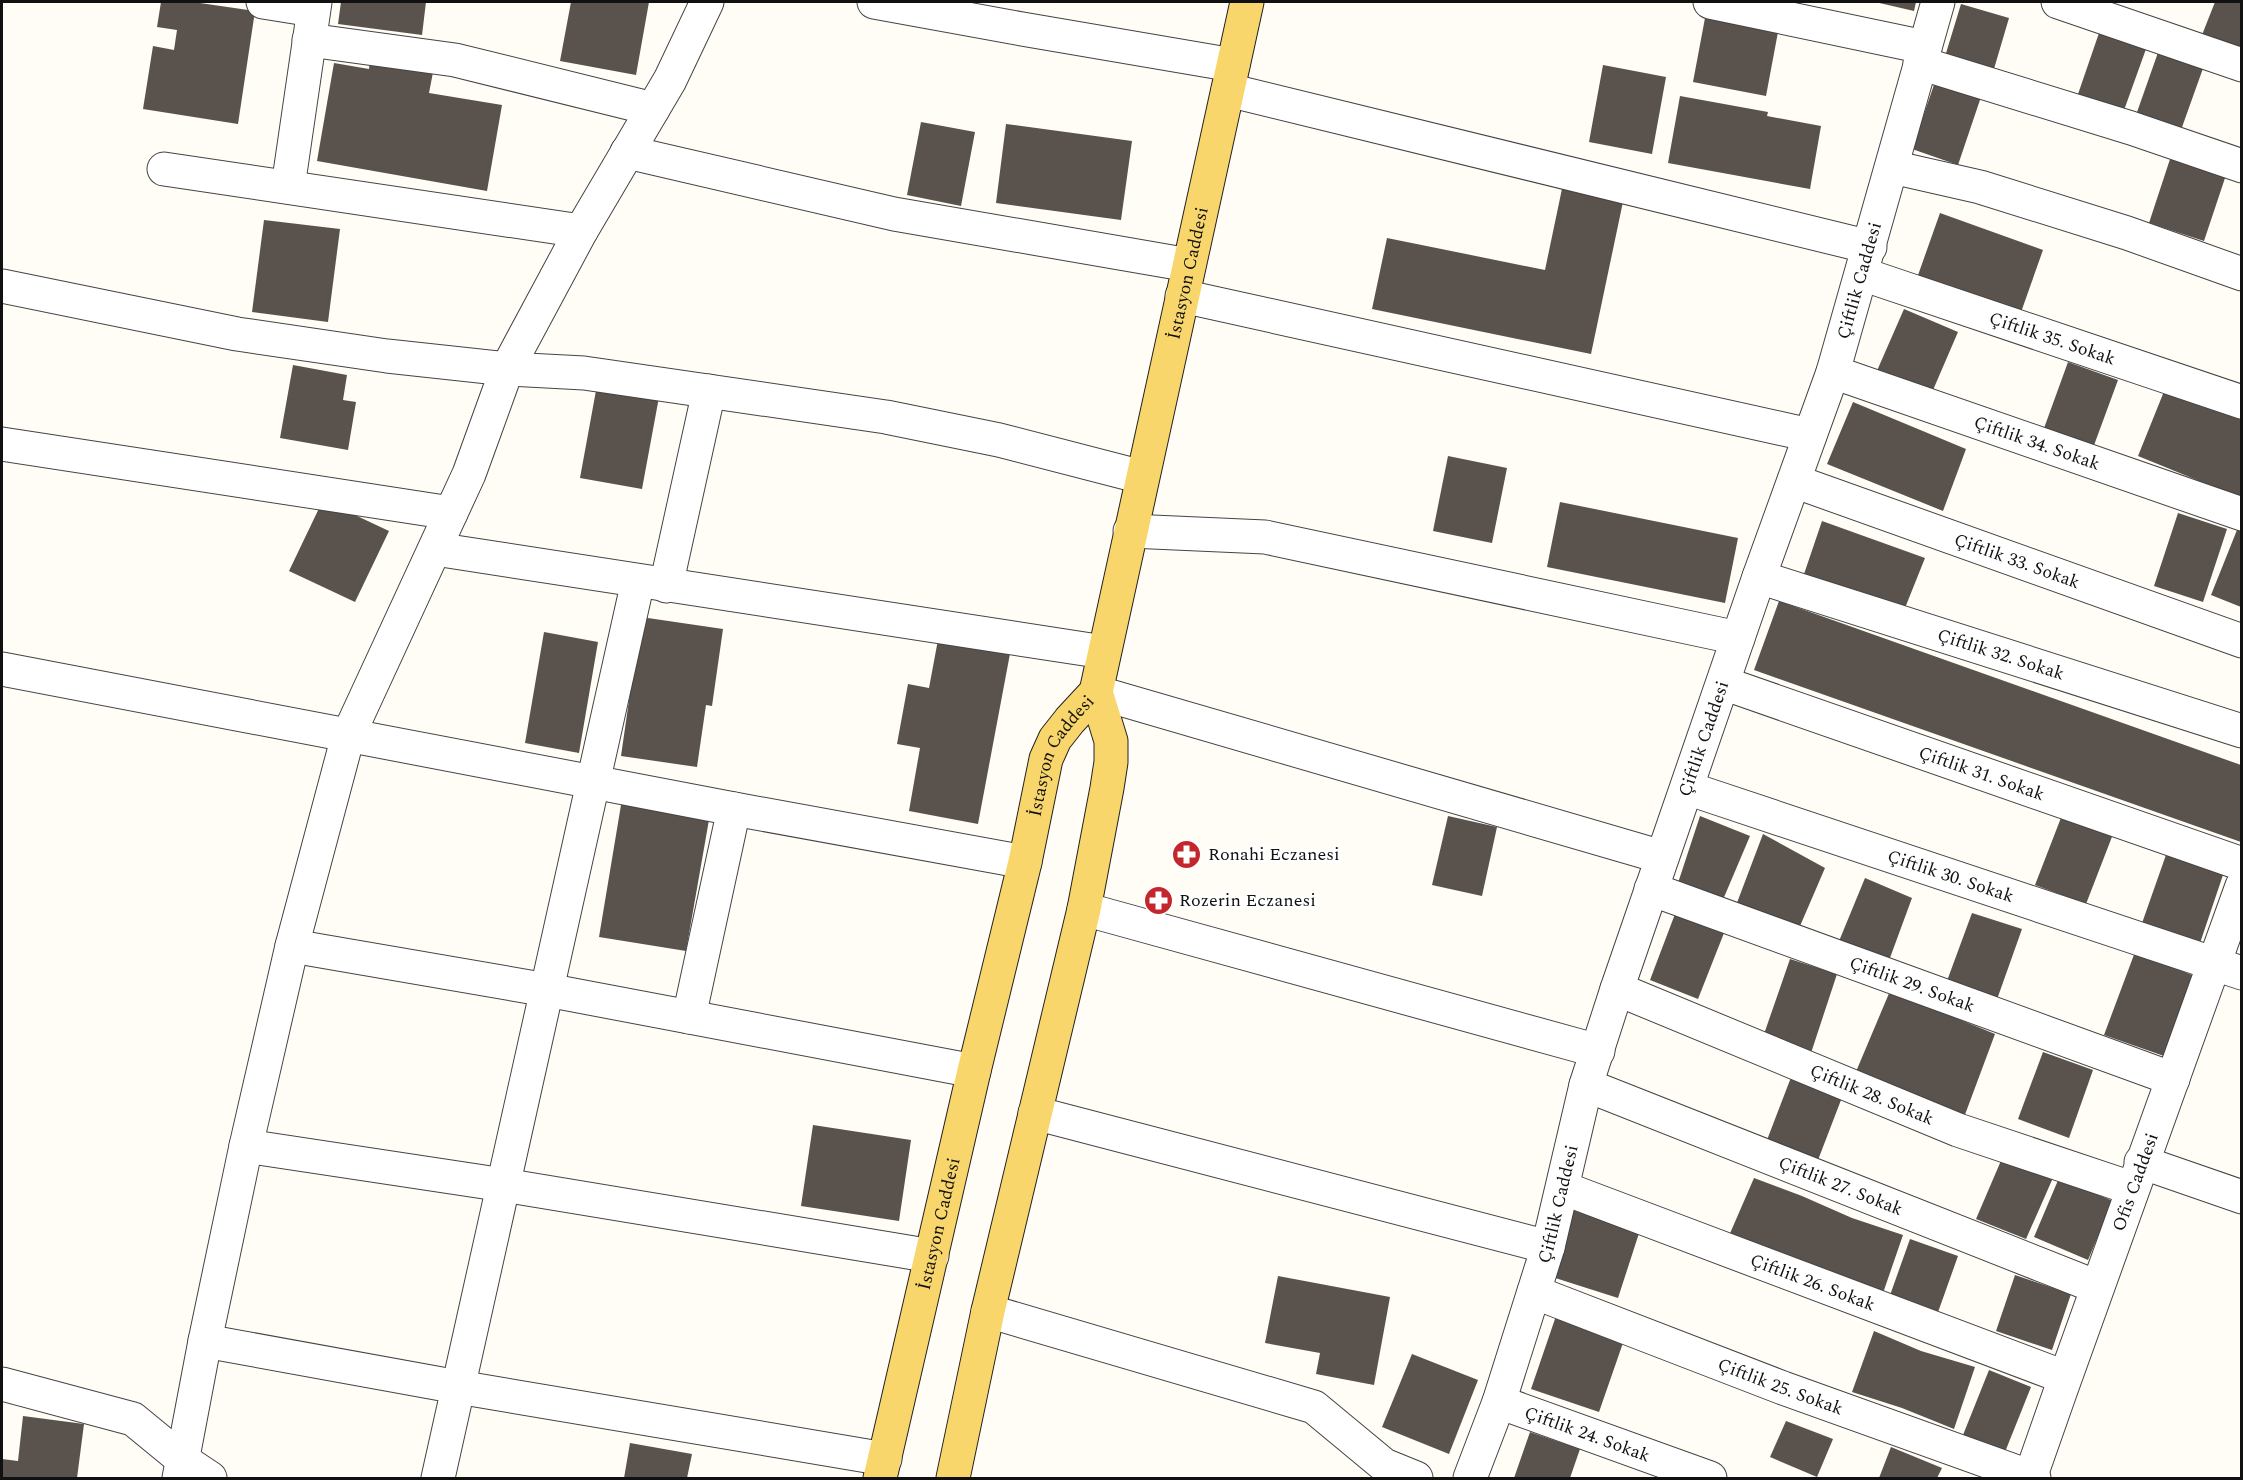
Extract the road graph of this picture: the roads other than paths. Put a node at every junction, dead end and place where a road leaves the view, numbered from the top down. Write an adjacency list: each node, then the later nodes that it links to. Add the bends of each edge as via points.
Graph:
1 (263, 2): 8 (street)
2 (707, 2): 12 (street)
3 (874, 2): 11 (street, Çiftlik 35. Sokak, via 1034,31)
4 (1247, 2): 11 (main road, İstasyon Caddesi)
5 (1710, 2): 9 (street)
6 (1938, 2): 9 (street, Çiftlik Caddesi)
7 (2058, 2): 10 (street)
8 (312, 17): 12 (street, via 455,60); 17 (street)
9 (1922, 55): 14 (street); 15 (street, Çiftlik Caddesi)
10 (2241, 65)
11 (1231, 77): 19 (street, Çiftlik 35. Sokak); 20 (main road, İstasyon Caddesi)
12 (653, 109): 13 (street)
13 (627, 152): 18 (street); 20 (street, via 894,213)
14 (2241, 166)
15 (1892, 167): 19 (street, Çiftlik Caddesi); 21 (street, via 1980,187)
16 (164, 169): 17 (street)
17 (288, 187): 18 (street)
18 (581, 231): 24 (street)
19 (1866, 261): 25 (street, Çiftlik Caddesi); 27 (street, Çiftlik 35. Sokak)
20 (1189, 265): 23 (main road, İstasyon Caddesi)
21 (2241, 274)
22 (2, 286): 24 (street, via 237,334)
23 (1182, 296): 28 (street); 30 (main road, İstasyon Caddesi)
24 (507, 369): 26 (street, via 584,373); 32 (street)
25 (1833, 372): 28 (street, Çiftlik Caddesi); 33 (street, Çiftlik 34. Sokak)
26 (709, 391): 30 (street, via 886,417 999,440); 37 (street)
27 (2241, 402)
28 (1810, 435): 31 (street, Çiftlik Caddesi)
29 (2, 444): 32 (street)
30 (1142, 477): 34 (main road, İstasyon Caddesi)
31 (1794, 481): 36 (street, Çiftlik Caddesi); 39 (street, Çiftlik 33. Sokak)
32 (451, 513): 35 (street)
33 (2241, 514)
34 (1130, 531): 38 (street, via 1265,537); 40 (main road, İstasyon Caddesi)
35 (435, 549): 37 (street); 45 (street)
36 (1759, 577): 38 (street, Çiftlik Caddesi); 44 (street, Çiftlik 32. Sokak)
37 (652, 583): 40 (street); 46 (street)
38 (1738, 638): 42 (street, Çiftlik Caddesi)
39 (2241, 641)
40 (1104, 652): 43 (main road, İstasyon Caddesi)
41 (2, 669): 45 (street)
42 (1723, 683): 47 (street, Çiftlik Caddesi); 51 (street, Çiftlik 31. Sokak)
43 (1096, 692): 49 (street); 50 (main road, İstasyon Caddesi, via 1055,739 1046,759); 54 (main road, via 1111,741 1111,762)
44 (2241, 731)
45 (348, 736): 46 (street); 55 (street)
46 (594, 783): 48 (street); 58 (street)
47 (1687, 788): 49 (street, Çiftlik Caddesi); 56 (street, Çiftlik 30. Sokak)
48 (734, 809): 50 (street); 59 (street)
49 (1662, 857): 53 (street, Çiftlik Caddesi)
50 (1025, 862): 61 (main road, İstasyon Caddesi)
51 (2241, 864)
52 (2241, 886): 56 (street, Ofis Caddesi)
53 (1651, 889): 57 (street, Çiftlik Caddesi); 62 (street, Çiftlik 29. Sokak)
54 (1084, 909): 60 (street); 64 (main road)
55 (292, 946): 58 (street); 65 (street)
56 (2227, 969): 62 (street, Ofis Caddesi)
57 (1617, 989): 60 (street, Çiftlik Caddesi); 66 (street, Çiftlik 28. Sokak, via 1958,1130)
58 (547, 990): 59 (street); 67 (street)
59 (689, 1017): 61 (street)
60 (1598, 1051): 63 (street, Çiftlik Caddesi)
61 (974, 1071): 71 (main road, İstasyon Caddesi)
62 (2173, 1079): 66 (street, Ofis Caddesi)
63 (1587, 1085): 68 (street, Çiftlik Caddesi); 72 (street, Çiftlik 27. Sokak)
64 (1035, 1113): 70 (street); 74 (main road)
65 (246, 1146): 67 (street); 75 (street)
66 (2136, 1175): 69 (street, Çiftlik 28. Sokak); 72 (street, Ofis Caddesi)
67 (504, 1185): 71 (street); 78 (street)
68 (1563, 1188): 70 (street, Çiftlik Caddesi); 76 (street, Çiftlik 26. Sokak)
69 (2241, 1197)
70 (1548, 1247): 73 (street, Çiftlik Caddesi)
71 (932, 1257): 81 (main road, İstasyon Caddesi)
72 (2097, 1287): 76 (street, Ofis Caddesi)
73 (1534, 1292): 79 (street, Çiftlik Caddesi); 82 (street, Çiftlik 25. Sokak)
74 (988, 1311): 85 (main road); 86 (street, via 1314,1407 1384,1465)
75 (205, 1341): 78 (street); 80 (street)
76 (2064, 1377): 82 (street, Ofis Caddesi)
77 (2, 1384): 80 (street, via 133,1419)
78 (458, 1387): 81 (street); 84 (street)
79 (1499, 1402): 87 (street, Çiftlik Caddesi); 88 (street, Çiftlik 24. Sokak)
80 (181, 1469): 83 (street)
81 (883, 1469)
82 (2031, 1478)
83 (210, 1479)
84 (438, 1479)
85 (953, 1479)
86 (1416, 1479)
87 (1470, 1479)
88 (1710, 1479)

